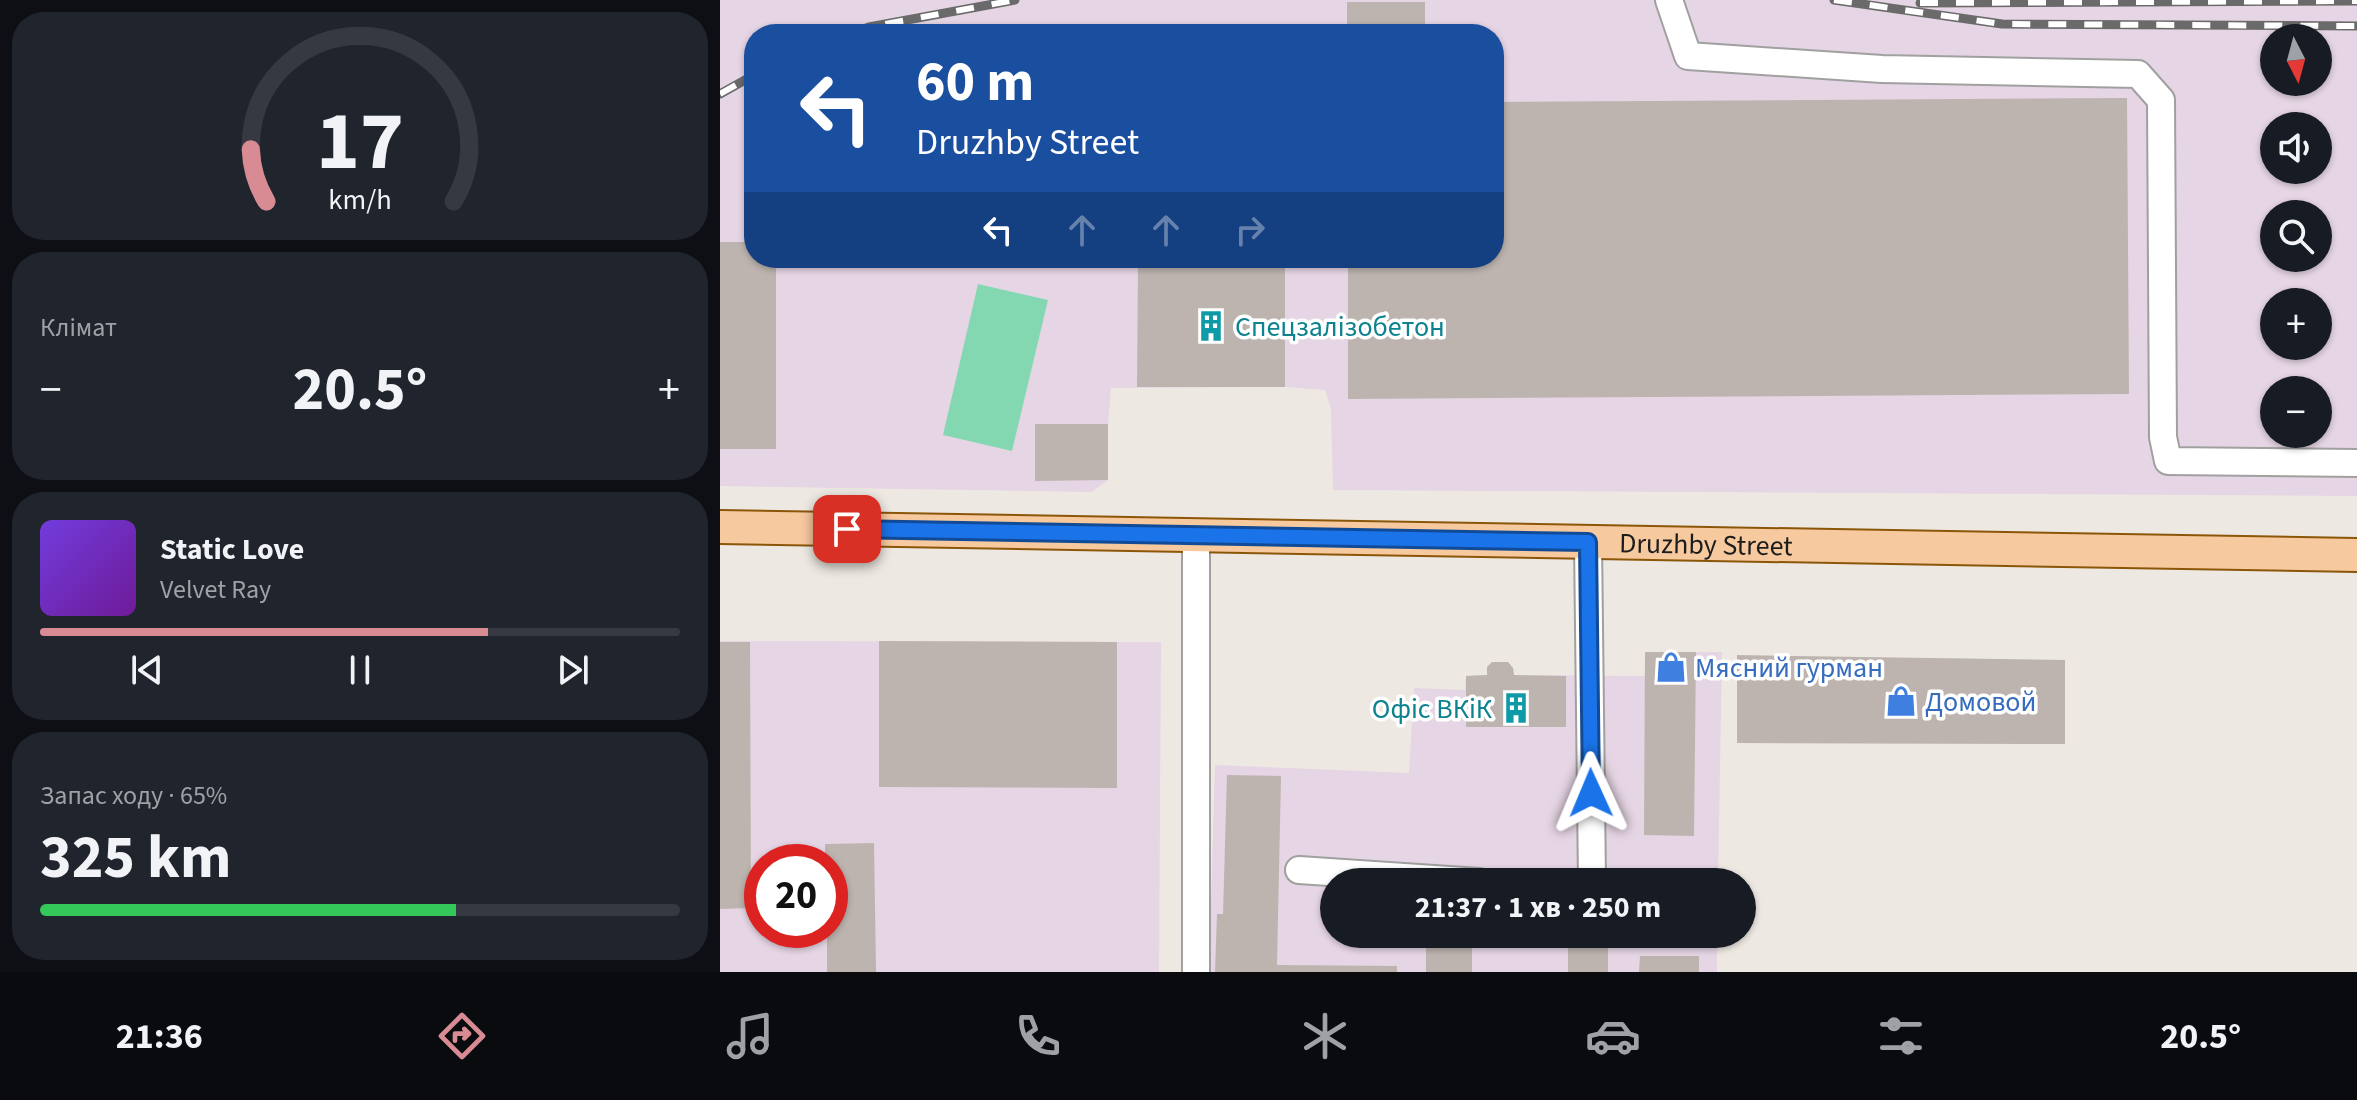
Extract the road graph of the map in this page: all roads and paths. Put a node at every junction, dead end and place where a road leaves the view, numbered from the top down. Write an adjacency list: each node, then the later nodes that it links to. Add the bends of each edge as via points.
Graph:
1 (1669, 0): 2 (street, via 1688,56 1882,69 2138,74 2161,100 2163,437 2168,461)
2 (2357, 463)
3 (720, 527): 4 (main road, Druzhby Street)
4 (1196, 535): 5 (main road, Druzhby Street); 10 (street)
5 (1588, 542): 6 (main road, Druzhby Street); 7 (street)
6 (2357, 555)
7 (1592, 868)
8 (1299, 870): 9 (street)
9 (1320, 871)
10 (1196, 972)

